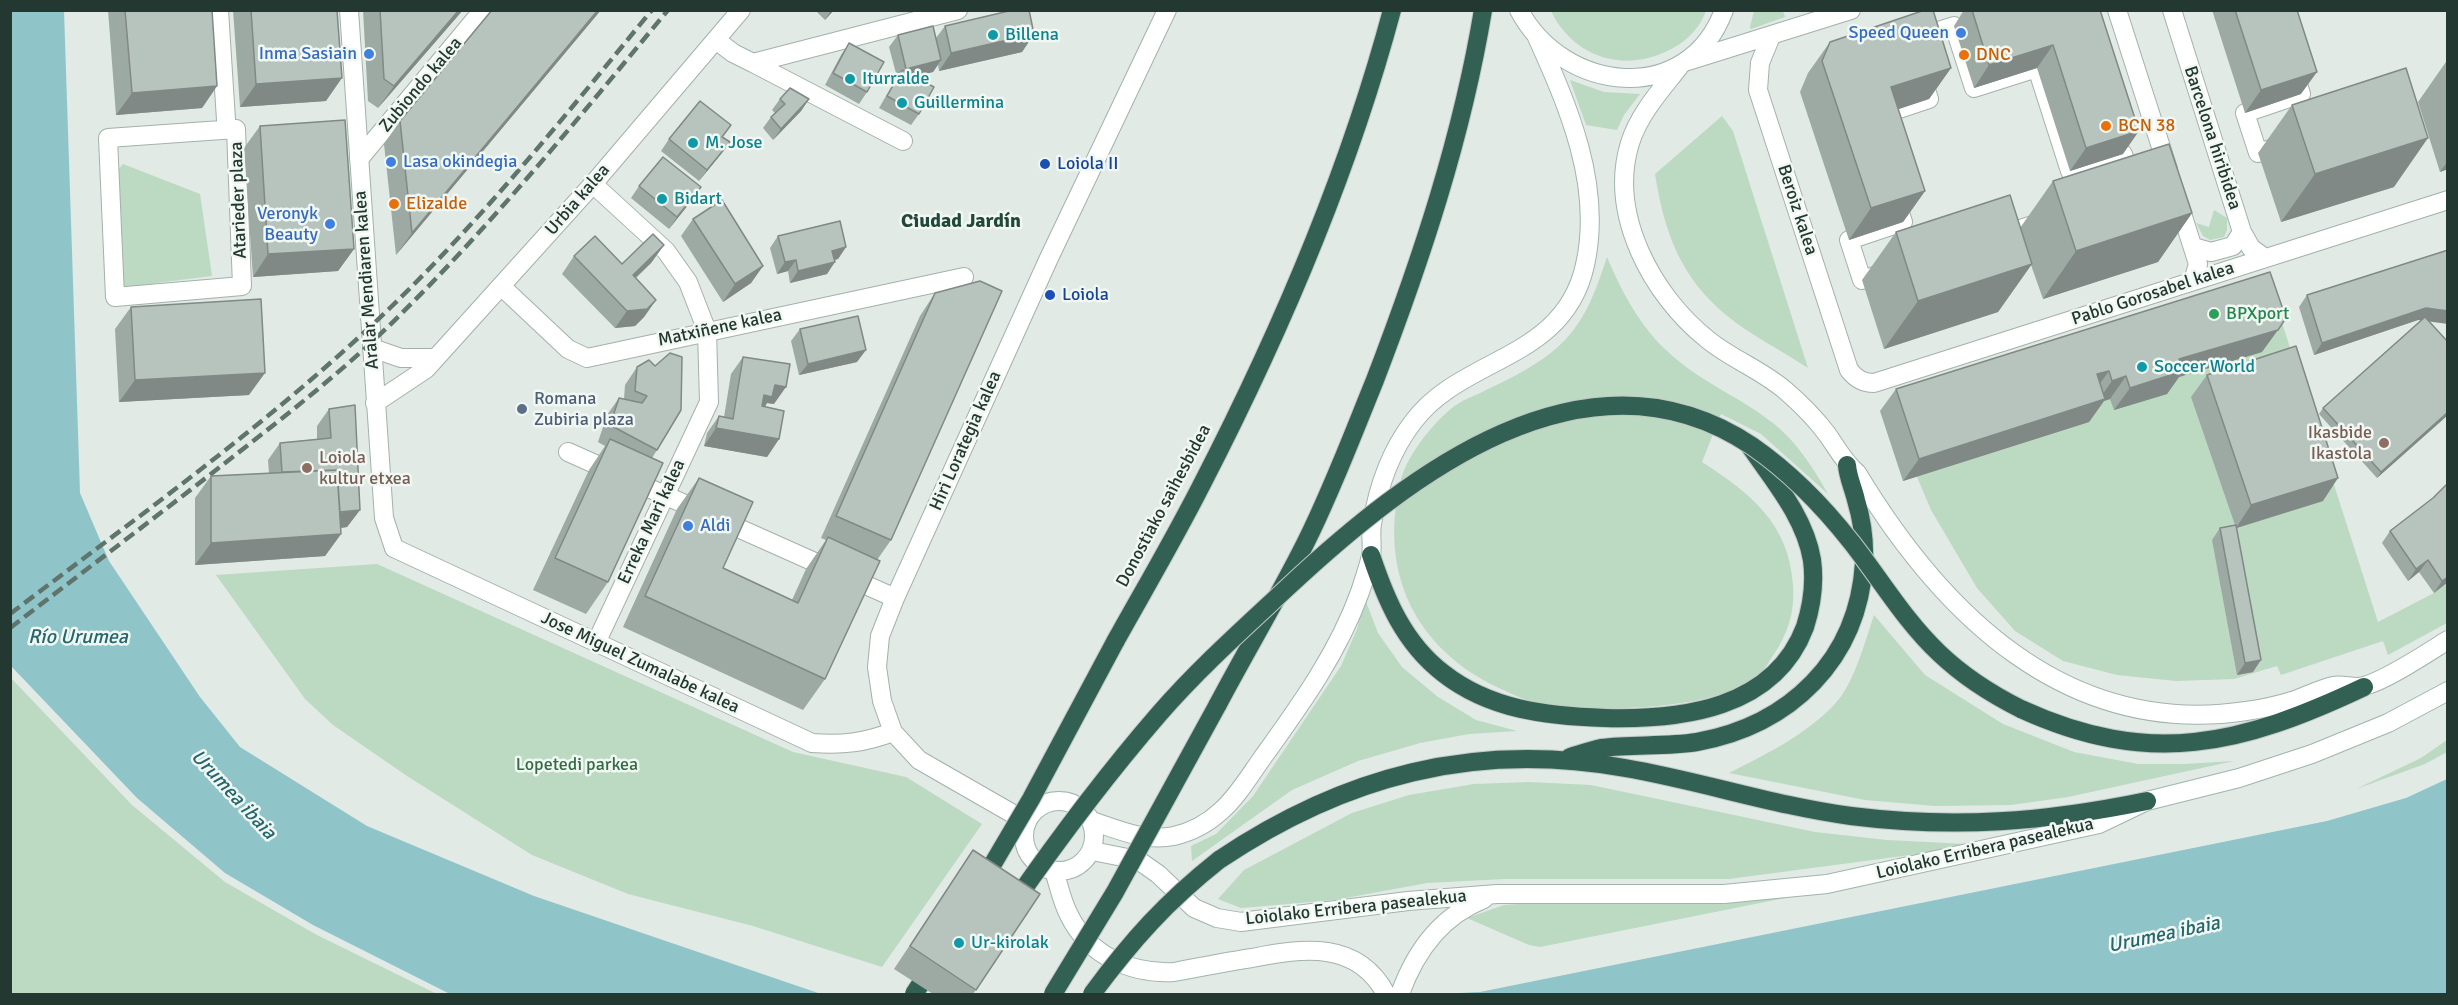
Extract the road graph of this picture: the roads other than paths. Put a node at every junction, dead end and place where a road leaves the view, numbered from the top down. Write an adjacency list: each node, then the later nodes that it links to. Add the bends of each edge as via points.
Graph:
1 (219, 10): 20 (street)
2 (349, 10): 23 (street, Aralar Mendiaren kalea)
3 (483, 10): 23 (street, Zubiondo kalea)
4 (741, 10): 16 (street, Urbia kalea)
5 (958, 10): 18 (street)
6 (1167, 10): 45 (street, Hiri Lorategia kalea)
7 (1392, 10): 58 (highway, Donostiako saihesbidea, bridge, via 1373,83 1303,270 1254,374 1201,486 1031,799)
8 (1483, 10): 62 (highway, bridge, via 1465,103 1420,258 1347,449 1306,542 1115,892)
9 (1724, 10): 19 (street, via 1703,48)
10 (1851, 10): 15 (street)
11 (2117, 10): 28 (street)
12 (2172, 10): 27 (street, Barcelona hiribidea)
13 (1518, 11): 14 (street)
14 (1536, 35): 19 (street, via 1554,52 1599,75 1645,78); 44 (street, via 1570,117 1585,170 1590,232 1585,267 1572,299 1553,325 1524,347 1447,392 1415,419 1386,470 1372,528)
15 (1771, 36): 19 (street); 37 (street, Beroiz kalea, via 1760,63 1758,90 1849,370)
16 (716, 40): 18 (street); 24 (street, Urbia kalea)
17 (2288, 52): 21 (street, via 2301,94 2245,113 2258,153)
18 (753, 63): 22 (street)
19 (1684, 64): 41 (street, via 1642,116 1628,152 1626,200 1638,247 1660,290 1691,326 1799,402 1826,432)
20 (226, 120)
21 (2300, 140)
22 (903, 141)
23 (359, 159): 35 (street, Aralar Mendiaren kalea)
24 (593, 184): 32 (street, Urbia kalea); 34 (street, via 666,251 688,282)
25 (2136, 192): 25 (street, via 2123,154 2070,171 2037,68 1974,88 1954,26 1910,40 1929,99 1869,119 1903,222 1849,240 1862,280)
26 (2448, 200): 29 (street, Pablo Gorosabel kalea)
27 (2242, 232): 28 (street, via 2233,246 2211,252); 29 (street, Barcelona hiribidea, via 2251,248)
28 (2193, 247): 31 (street, via 2198,264)
29 (2265, 258): 31 (street, Pablo Gorosabel kalea)
30 (964, 277): 34 (street, Matxiñene kalea)
31 (2193, 281): 37 (street, Pablo Gorosabel kalea, via 1874,383)
32 (501, 286): 34 (street, Matxiñene kalea, via 568,349 587,358); 36 (street, Urbia kalea)
33 (115, 297): 33 (street, Atarieder plaza, via 242,286 236,129 108,138)
34 (707, 331): 42 (street, Erreka Mari kalea, via 709,402)
35 (372, 348): 36 (street, via 401,358); 38 (street, Aralar Mendiaren kalea)
36 (436, 358): 38 (street, Urbia kalea)
37 (1859, 380)
38 (375, 404): 43 (street, Aralar Mendiaren kalea, via 384,518)
39 (1748, 444): 44 (highway, via 1801,526 1812,558 1814,586 1809,614 1789,657 1753,690 1721,705 1684,714 1582,717 1521,711 1479,696 1442,672 1412,642 1390,606); 48 (highway, bridge, via 1814,498 1940,654 1978,685 2021,710 2076,732 2139,743 2224,739 2310,711); 59 (highway, bridge, via 1675,413 1597,408 1520,425 1444,463 1394,496 1331,547 1227,643 1160,712)
40 (568, 452): 42 (street)
41 (1847, 465): 48 (street, via 1857,472 1919,561 1964,611 2010,652 2064,684 2122,705 2194,714 2246,711 2293,701 2334,686); 51 (highway, via 1864,536 1859,601 1846,635 1814,682 1767,720 1734,733 1696,742 1599,748)
42 (665, 495): 45 (street); 47 (street, Erreka Mari kalea)
43 (394, 548): 47 (street, Jose Miguel Zumalabe kalea)
44 (1371, 555): 53 (street, via 1359,593 1326,665 1220,812 1190,830 1156,838 1138,837)
45 (895, 598): 50 (street, Hiri Lorategia kalea, via 880,636 877,667 882,701)
46 (2448, 639): 48 (street)
47 (596, 643): 50 (street, Jose Miguel Zumalabe kalea, via 812,743 845,745)
48 (2364, 687)
49 (2448, 691): 52 (street, Loiolako Erribera pasealekua, via 2388,723 2312,754 2239,778)
50 (893, 732): 54 (street, Hiri Lorategia kalea, via 919,760)
51 (1563, 759): 52 (highway, via 1628,768 1834,813 1902,821 1991,823 2044,819); 63 (highway, bridge, via 1482,760 1402,774 1325,800 1252,837 1219,860 1157,913)
52 (2147, 801): 57 (street, Loiolako Erribera pasealekua, via 2099,824 1827,884 1724,894)
53 (1092, 821): 54 (street, via 1082,809 1062,801 1041,806); 55 (street)
54 (1027, 822): 56 (street, via 1024,843 1028,853 1035,862)
55 (1092, 851): 56 (street, via 1076,867); 57 (street, Loiolako Erribera pasealekua, via 1138,860 1194,908 1216,918 1241,922)
56 (1054, 871): 64 (street, via 1076,927 1097,951 1125,966 1174,972 1306,949 1355,961 1380,983)
57 (1497, 894): 65 (street, Loiolako Erribera pasealekua, via 1469,905 1437,929 1421,950)
58 (971, 901)
59 (999, 923)
60 (941, 951): 61 (highway, bridge)
61 (914, 994)
62 (1053, 994)
63 (1092, 994)
64 (1386, 994)
65 (1400, 994)

